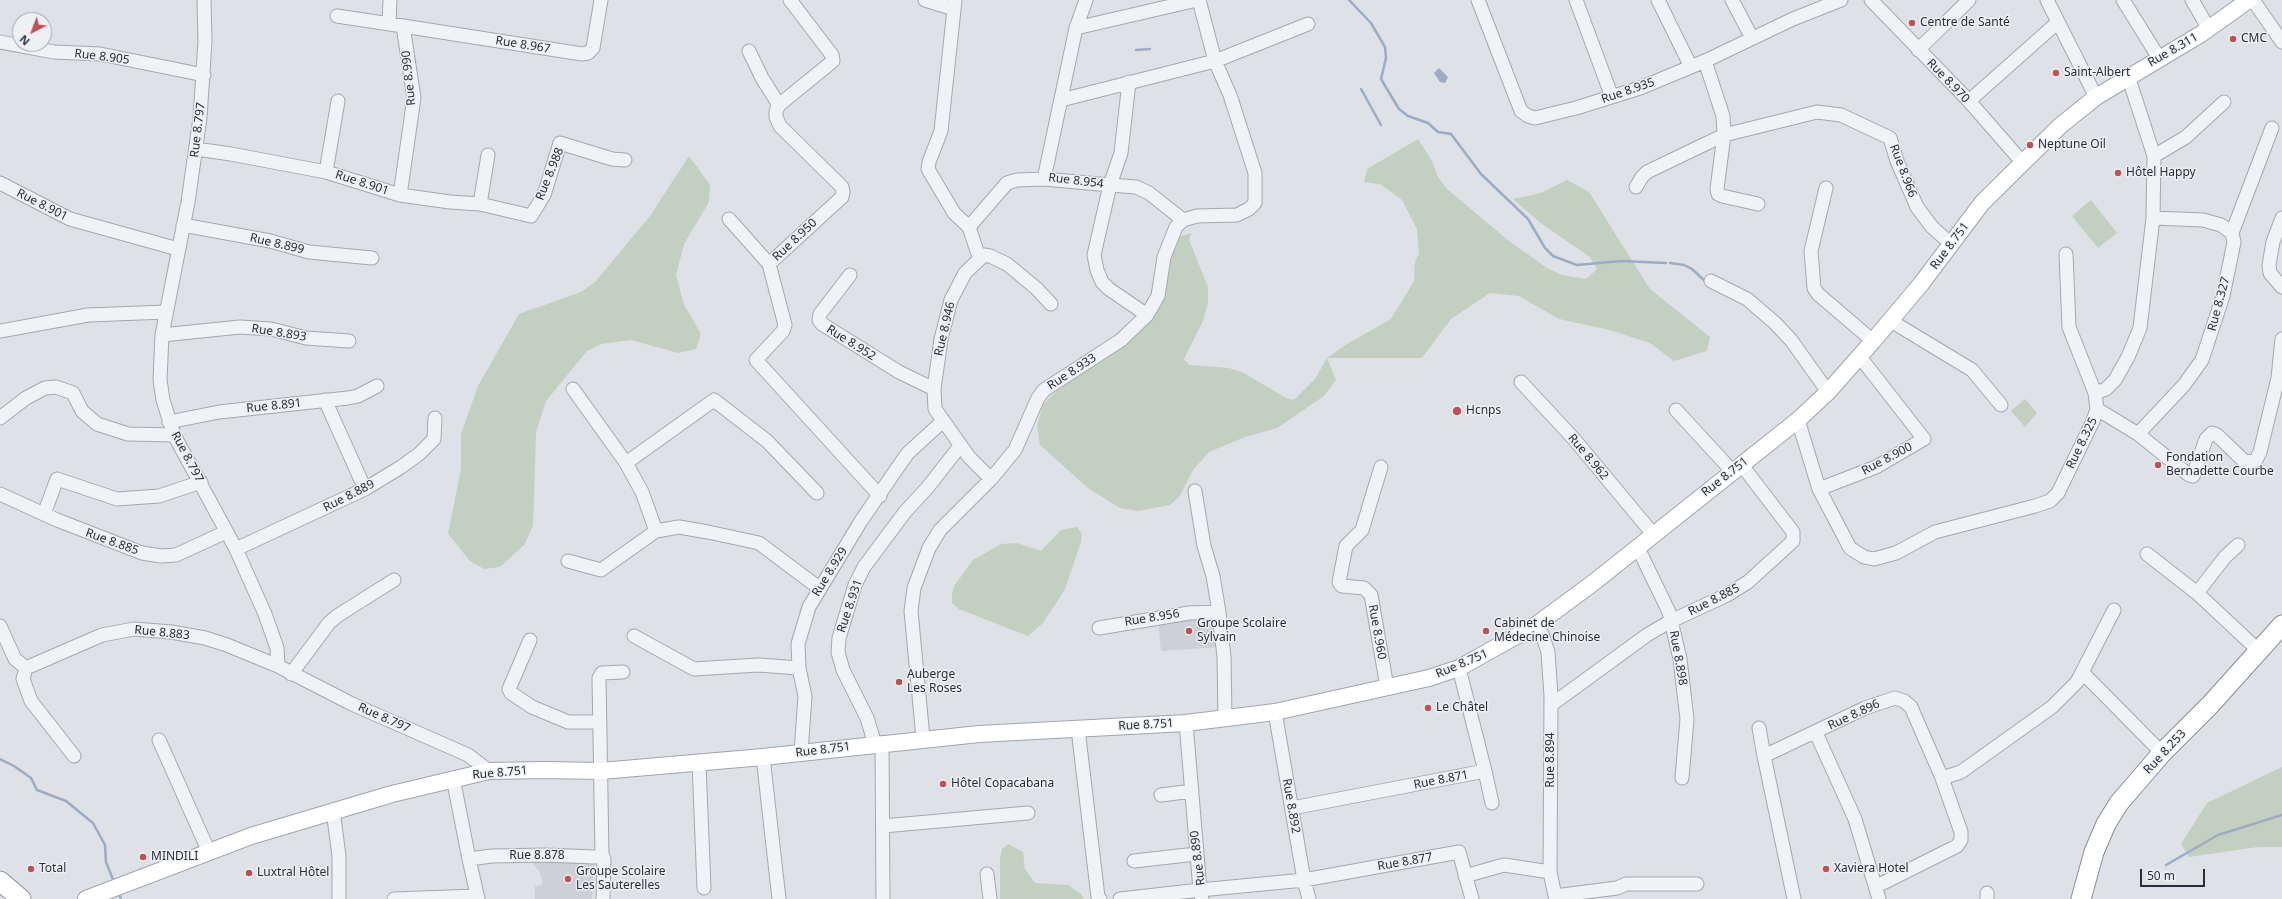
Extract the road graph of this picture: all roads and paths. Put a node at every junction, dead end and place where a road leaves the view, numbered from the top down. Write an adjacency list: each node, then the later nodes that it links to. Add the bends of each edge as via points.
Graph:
1 (204, 0): 37 (street, Rue 8.797)
2 (390, 0): 23 (street)
3 (601, 0): 25 (street, Rue 8.967, via 593,48 588,54)
4 (790, 0): 46 (street, via 832,55 833,61)
5 (925, 0): 20 (street)
6 (1086, 0): 26 (street, Rue 8.954)
7 (1198, 0): 26 (street); 34 (street)
8 (1478, 0): 40 (street, Rue 8.935, via 1521,111 1535,118)
9 (1576, 0): 40 (street)
10 (1658, 0): 36 (street)
11 (1732, 0): 28 (street)
12 (1841, 0): 28 (street, Rue 8.935)
13 (1872, 0): 31 (street, Rue 8.970)
14 (1970, 0): 31 (street)
15 (2047, 0): 22 (street)
16 (2123, 0): 33 (street)
17 (2192, 0): 27 (street)
18 (2250, 0): 27 (main road, Rue 8.311)
19 (2253, 0): 30 (street)
20 (955, 5): 68 (street, via 941,131 928,169 954,213)
21 (337, 16): 23 (street)
22 (2058, 22): 41 (street); 44 (street)
23 (389, 24): 25 (street)
24 (1308, 24): 34 (street)
25 (403, 26): 60 (street, Rue 8.990, via 414,98)
26 (1076, 28): 42 (street, Rue 8.954)
27 (2209, 29): 33 (main road, Rue 8.311)
28 (1752, 38): 35 (street, Rue 8.935)
29 (0, 42): 37 (street, Rue 8.905, via 54,52 100,54)
30 (2282, 42)
31 (1918, 50): 44 (street, Rue 8.970)
32 (749, 51): 46 (street)
33 (2159, 58): 38 (main road, Rue 8.311)
34 (1214, 61): 39 (street); 66 (street, via 1230,95 1255,173 1255,203 1237,215 1197,216)
35 (1705, 61): 36 (street, Rue 8.935); 48 (street, via 1722,111)
36 (1690, 67): 40 (street, Rue 8.935)
37 (204, 75): 49 (street, Rue 8.797)
38 (2128, 76): 41 (main road, Rue 8.311); 51 (street)
39 (1129, 82): 42 (street); 57 (street, via 1121,153)
40 (1612, 97)
41 (2096, 97): 53 (main road, Rue 8.311, via 2060,126)
42 (1061, 100): 55 (street, Rue 8.954)
43 (338, 101): 54 (street)
44 (1969, 101): 53 (street, Rue 8.970)
45 (2224, 102): 51 (street, via 2186,137)
46 (779, 105): 75 (street, Rue 8.950, via 776,111 780,126 842,187 843,192 842,196)
47 (2272, 128): 69 (street)
48 (1724, 135): 58 (street, Rue 8.966, via 1647,172); 62 (street, via 1718,194); 70 (street, Rue 8.966, via 1817,112 1827,112 1841,115 1888,136 1917,207)
49 (196, 149): 54 (street, Rue 8.901); 67 (street, Rue 8.797)
50 (488, 155): 61 (street)
51 (2154, 156): 63 (street)
52 (625, 160): 61 (street, Rue 8.988, via 612,160 560,143 544,195 531,216)
53 (2023, 163): 70 (main road, Rue 8.751, via 1982,203)
54 (326, 172): 60 (street, Rue 8.901)
55 (1044, 179): 57 (street, Rue 8.954); 68 (street, via 1007,183)
56 (0, 183): 71 (street, Rue 8.901, via 70,219)
57 (1110, 184): 66 (street, via 1149,193); 81 (street, Rue 8.954, via 1094,256 1097,270 1102,282 1109,289)
58 (1636, 187)
59 (1826, 188): 87 (street, via 1811,251 1814,288)
60 (400, 195): 61 (street, Rue 8.901)
61 (480, 204)
62 (1758, 204)
63 (2152, 218): 69 (street, via 2203,220 2221,225); 95 (street, via 2140,328 2115,380 2106,389)
64 (2282, 218): 78 (street, via 2273,242 2269,265 2270,274)
65 (729, 219): 75 (street)
66 (1183, 220): 81 (street, Rue 8.933, via 1170,238 1164,257 1158,296)
67 (183, 225): 71 (street, Rue 8.797); 74 (street, Rue 8.899, via 270,241 309,252)
68 (969, 227): 73 (street)
69 (2232, 233): 105 (street, Rue 8.327, via 2234,242 2223,296 2202,360 2184,385)
70 (1951, 244): 82 (main road, Rue 8.751)
71 (178, 249): 80 (street, Rue 8.797)
72 (2066, 254): 95 (street, Rue 8.325, via 2070,327)
73 (979, 257): 79 (street, via 990,256 1007,264); 93 (street, Rue 8.946, via 964,273 951,300 941,339)
74 (372, 258)
75 (769, 264): 118 (street, Rue 8.950, via 785,325 783,331 756,360)
76 (850, 276): 93 (street, Rue 8.952, via 820,314 819,320 900,372)
77 (1711, 281): 94 (street, via 1747,299 1775,323 1791,340)
78 (2282, 287)
79 (1051, 304)
80 (166, 312): 83 (street, via 88,315); 84 (street, Rue 8.797)
81 (1147, 315): 111 (street, Rue 8.933, via 1121,340 1044,390 1038,398 1016,450)
82 (1891, 321): 87 (main road, Rue 8.751); 97 (street, via 1972,370)
83 (0, 331)
84 (162, 335): 86 (street, Rue 8.893, via 240,327 271,329 306,338); 104 (street, Rue 8.797, via 160,380)
85 (2282, 340): 89 (street)
86 (349, 341)
87 (1873, 342): 88 (main road, Rue 8.751)
88 (1860, 357): 94 (main road, Rue 8.751); 114 (street, Rue 8.900, via 1924,439 1876,467)
89 (2280, 379): 105 (street, via 2260,452 2256,460 2251,462 2244,461 2212,433 2206,439 2195,474 2189,475)
90 (1521, 382): 122 (street, Rue 8.962, via 1574,439)
91 (377, 386): 96 (street, Rue 8.891, via 358,396)
92 (573, 389): 108 (street)
93 (934, 389): 103 (street, Rue 8.946, via 935,408)
94 (1828, 392): 102 (main road, Rue 8.751)
95 (2095, 393): 98 (street, Rue 8.325)
96 (325, 400): 104 (street, Rue 8.891, via 219,412); 113 (street)
97 (2002, 405)
98 (2097, 409): 105 (street); 114 (street, Rue 8.325, via 2058,493 2050,501 1935,532 1896,553 1874,559 1850,548)
99 (1676, 410): 110 (street, Rue 8.885)
100 (0, 418): 106 (street, via 26,398 45,388 56,387 73,393 82,411 97,424 128,434)
101 (435, 418): 113 (street, Rue 8.889, via 434,439 429,445 401,467)
102 (1798, 420): 110 (main road, Rue 8.751); 114 (street)
103 (943, 421): 107 (street, Rue 8.946); 118 (street, Rue 8.929, via 908,453)
104 (169, 422): 106 (street, Rue 8.797)
105 (2138, 434)
106 (174, 435): 112 (street, Rue 8.797)
107 (960, 446): 111 (street, Rue 8.946); 159 (street, Rue 8.931, via 905,512 864,567 855,585 839,638 838,652 843,670)
108 (626, 463): 116 (street, via 714,400 767,441); 120 (street, via 642,492)
109 (1381, 467): 148 (street, Rue 8.960, via 1362,530 1346,546 1339,582 1342,586 1364,588 1371,595)
110 (1737, 468): 122 (main road, Rue 8.751); 133 (street, Rue 8.885, via 1793,532 1793,541 1748,582 1727,595)
111 (990, 479): 157 (street, Rue 8.933, via 940,530 929,548 914,588 912,626)
112 (201, 482): 119 (street, via 159,496 117,499 57,479); 121 (street, Rue 8.797)
113 (365, 489): 125 (street, Rue 8.889)
114 (1819, 489)
115 (1196, 491): 132 (street, via 1204,546 1213,576)
116 (817, 493)
117 (0, 494): 119 (street, Rue 8.885)
118 (880, 496): 129 (street, Rue 8.929, via 861,521)
119 (44, 514): 121 (street, Rue 8.885, via 142,553 161,556 176,555)
120 (656, 531): 127 (street, via 600,570); 129 (street, via 679,528 754,542)
121 (226, 532): 125 (street, Rue 8.797)
122 (1653, 534): 124 (main road, Rue 8.751)
123 (2238, 545): 130 (street, via 2225,557)
124 (1637, 546): 133 (street, Rue 8.898, via 1654,577); 134 (main road, Rue 8.751, via 1594,583)
125 (236, 549): 141 (street, Rue 8.797, via 273,633)
126 (2147, 554): 130 (street)
127 (568, 561)
128 (394, 580): 147 (street, via 333,620)
129 (819, 588): 143 (street, Rue 8.929, via 809,607 798,644)
130 (2197, 593): 140 (street)
131 (2114, 610): 146 (street)
132 (1219, 612): 137 (street, Rue 8.956, via 1181,614); 151 (street, via 1224,657)
133 (1671, 621): 149 (street, Rue 8.885, via 1620,653 1596,674); 170 (street, Rue 8.898, via 1680,659 1687,718)
134 (1536, 625): 144 (main road, Rue 8.751); 149 (street, Rue 8.894, via 1548,652)
135 (2282, 625): 140 (highway, Rue 8.253)
136 (0, 626): 142 (street, via 15,659)
137 (1098, 628)
138 (634, 636): 143 (street, via 694,669 758,665)
139 (530, 640): 152 (street, via 509,689 510,693 532,707 568,722)
140 (2259, 651): 161 (highway, Rue 8.253)
141 (278, 666): 142 (street, Rue 8.883, via 227,644 205,638 134,629 102,635); 147 (street, Rue 8.797)
142 (26, 668): 162 (street, via 23,679 30,701)
143 (799, 668): 160 (street, Rue 8.929, via 804,696)
144 (1459, 668): 148 (main road, Rue 8.751); 168 (street, Rue 8.871)
145 (622, 672): 152 (street, via 600,675)
146 (2083, 673): 161 (street); 171 (street, via 2052,707 1961,772)
147 (291, 674): 166 (street, Rue 8.797, via 358,707 468,755)
148 (1387, 687): 150 (main road, Rue 8.751)
149 (1551, 705): 184 (street, Rue 8.894)
150 (1275, 712): 151 (main road, Rue 8.751); 175 (street, Rue 8.892)
151 (1226, 718): 153 (main road, Rue 8.751)
152 (600, 722): 167 (street)
153 (1186, 723): 155 (main road, Rue 8.751); 172 (street, Rue 8.890)
154 (1759, 728): 163 (street)
155 (1078, 729): 157 (main road, Rue 8.751); 204 (street)
156 (1816, 733): 163 (street, Rue 8.896); 171 (street, Rue 8.896, via 1879,702 1894,698 1904,701 1910,707); 190 (street, via 1855,819)
157 (923, 738): 159 (main road, Rue 8.751)
158 (160, 740): 179 (street)
159 (878, 744): 160 (main road, Rue 8.751); 178 (street, Rue 8.931)
160 (801, 753): 164 (main road, Rue 8.751)
161 (2162, 753): 210 (highway, Rue 8.253, via 2119,803 2106,824 2094,852)
162 (74, 756)
163 (1764, 756): 208 (street)
164 (763, 757): 165 (main road, Rue 8.751); 201 (street)
165 (699, 763): 167 (main road, Rue 8.751); 191 (street)
166 (489, 771): 167 (main road, Rue 8.751); 169 (main road, Rue 8.751)
167 (601, 771): 181 (street)
168 (1485, 772): 174 (street); 175 (street, Rue 8.871)
169 (454, 778): 176 (main road, Rue 8.751); 182 (street)
170 (1682, 778)
171 (1942, 778): 190 (street, Rue 8.896, via 1961,832 1961,840 1957,846)
172 (1192, 791): 173 (street); 180 (street, Rue 8.890)
173 (1161, 795)
174 (1492, 802)
175 (1292, 808): 187 (street, Rue 8.892)
176 (333, 810): 179 (main road, Rue 8.751); 198 (street, via 339,856)
177 (1028, 813): 178 (street)
178 (883, 826): 202 (street, Rue 8.931)
179 (209, 852): 197 (main road, Rue 8.751)
180 (1196, 854): 183 (street); 192 (street, Rue 8.890)
181 (602, 855): 182 (street, Rue 8.878); 200 (street)
182 (469, 859): 193 (street)
183 (1134, 861)
184 (1550, 872): 186 (street, via 1504,864); 194 (street, Rue 8.894)
185 (987, 874): 203 (street)
186 (1465, 876): 187 (street, Rue 8.877, via 1459,852); 207 (street, Rue 8.877)
187 (1304, 880): 192 (street, Rue 8.890); 206 (street, Rue 8.892)
188 (0, 882): 195 (highway); 196 (highway)
189 (1697, 884): 194 (street, via 1626,884 1617,888)
190 (1877, 886): 209 (street)
191 (704, 888)
192 (1201, 895): 205 (street)
193 (477, 897): 199 (street)
194 (1556, 898)
195 (10, 899)
196 (21, 899)
197 (86, 899)
198 (339, 899)
199 (394, 899)
200 (603, 899)
201 (779, 899)
202 (883, 899)
203 (990, 899)
204 (1100, 899)
205 (1120, 899)
206 (1309, 899)
207 (1472, 899)
208 (1794, 899)
209 (1879, 899)
210 (2081, 899)

